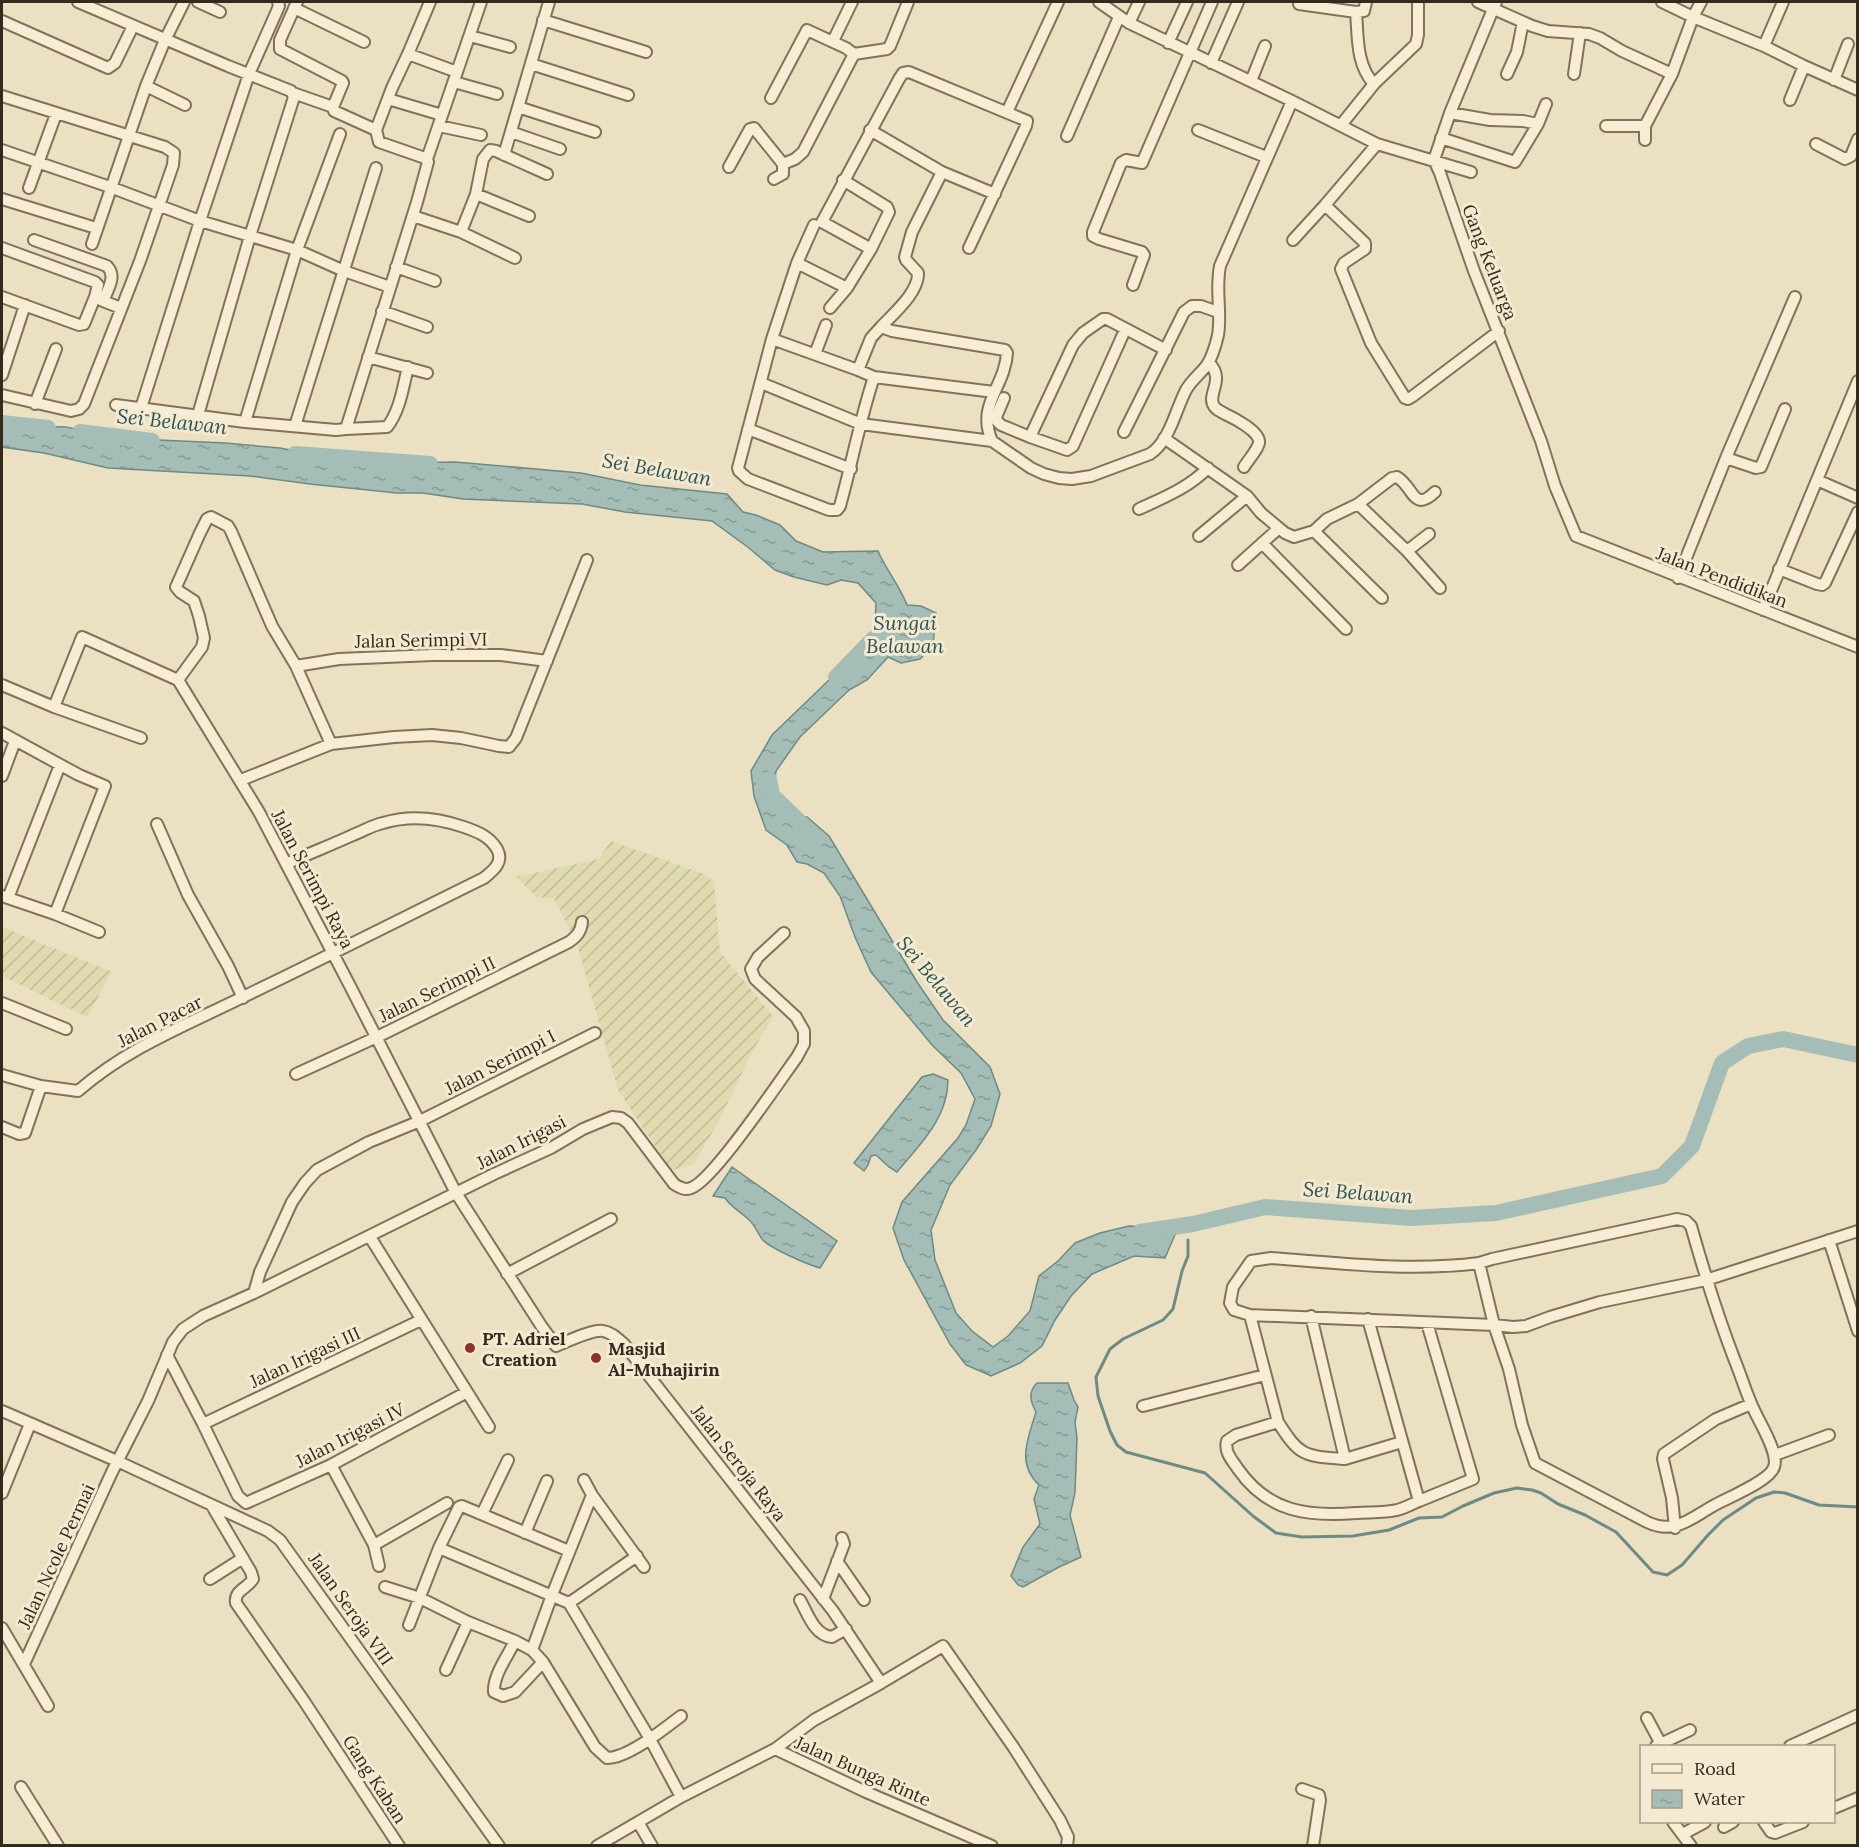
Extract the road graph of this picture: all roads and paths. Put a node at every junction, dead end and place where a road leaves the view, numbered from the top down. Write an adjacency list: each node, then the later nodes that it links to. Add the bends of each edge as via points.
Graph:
1 (78, 2): 32 (street)
2 (184, 2): 35 (street)
3 (198, 2): 25 (street)
4 (278, 2): 50 (street)
5 (430, 2): 45 (street)
6 (481, 2): 34 (street)
7 (549, 2): 28 (street)
8 (852, 2): 36 (street)
9 (908, 2): 46 (street, via 889,48)
10 (1058, 2): 72 (street)
11 (1099, 2): 29 (street)
12 (1139, 2): 29 (street)
13 (1187, 2): 38 (street)
14 (1212, 2): 44 (street)
15 (1238, 2): 47 (street)
16 (1366, 2): 26 (street, via 1364,11)
17 (1418, 2): 57 (street, via 1416,44)
18 (1478, 2): 23 (street)
19 (1662, 2): 27 (street)
20 (1701, 2): 27 (street)
21 (1784, 2): 41 (street)
22 (1299, 4): 26 (street)
23 (1495, 4): 31 (street); 73 (street)
24 (295, 5): 37 (street); 70 (street, via 280,49 342,81)
25 (220, 12)
26 (1356, 12): 57 (street, via 1362,67)
27 (1693, 17): 41 (street); 53 (street)
28 (543, 20): 43 (street); 48 (street)
29 (1124, 20): 38 (street); 87 (street)
30 (2, 21): 32 (street, via 108,68 115,63)
31 (1523, 22): 33 (street, via 1548,31); 51 (street, via 1517,52)
32 (133, 26): 35 (street)
33 (1580, 33): 52 (street); 53 (street, via 1600,38)
34 (470, 36): 42 (street); 54 (street)
35 (165, 40): 50 (street); 58 (street)
36 (833, 41): 46 (street); 64 (street, via 807,30)
37 (364, 42)
38 (1168, 43): 44 (street)
39 (1848, 44): 55 (street)
40 (1265, 46): 56 (street)
41 (1764, 46): 49 (street)
42 (510, 48)
43 (646, 52)
44 (1190, 53): 47 (street); 135 (street, via 1142,163 1121,163 1093,232 1093,236 1142,252)
45 (408, 54): 54 (street); 65 (street)
46 (854, 54): 100 (street, via 805,149)
47 (1211, 63): 56 (street)
48 (531, 64): 62 (street); 71 (street)
49 (1804, 66): 55 (street); 66 (street)
50 (249, 74): 60 (street); 118 (street)
51 (1507, 74)
52 (1574, 74)
53 (1672, 74): 79 (street)
54 (455, 77): 61 (street); 75 (street)
55 (1834, 80): 59 (street)
56 (1251, 81): 67 (street)
57 (1374, 84): 77 (street)
58 (146, 86): 69 (street); 88 (street)
59 (1857, 90)
60 (293, 93): 70 (street); 122 (street)
61 (497, 94)
62 (628, 94)
63 (2, 96): 74 (street)
64 (771, 98)
65 (388, 99): 75 (street); 80 (street)
66 (1790, 100)
67 (1292, 101): 77 (street); 97 (street)
68 (1546, 104): 76 (street)
69 (185, 105)
70 (333, 107): 80 (street, via 334,111)
71 (518, 107): 83 (street); 84 (street)
72 (1007, 112): 81 (street, via 909,72 903,73); 112 (street, via 1028,123)
73 (1450, 113): 76 (street); 89 (street)
74 (56, 114): 88 (street); 101 (street)
75 (440, 121): 86 (street); 98 (street)
76 (1538, 124): 89 (street, via 1515,162)
77 (1341, 125): 92 (street)
78 (1606, 126): 79 (street)
79 (1645, 126): 91 (street)
80 (375, 130): 98 (street, via 379,142)
81 (870, 130): 104 (street); 108 (street)
82 (1198, 130): 97 (street)
83 (511, 132): 94 (street); 96 (street)
84 (596, 132)
85 (340, 134): 129 (street)
86 (481, 135)
87 (1067, 136)
88 (129, 137): 109 (street); 115 (street, via 174,153)
89 (1441, 138): 99 (street)
90 (1857, 139): 93 (street, via 1851,156 1845,159)
91 (1645, 140)
92 (1377, 144): 99 (street); 114 (street)
93 (1816, 144)
94 (560, 149)
95 (2, 150): 101 (street)
96 (504, 155): 106 (street); 111 (street, via 490,150 486,154)
97 (1266, 157): 145 (street, via 1220,266)
98 (427, 159): 116 (street)
99 (1434, 160): 105 (street); 150 (street, Gang Keluarga)
100 (788, 162): 102 (street, via 754,128); 107 (street, via 783,174)
101 (38, 163): 109 (street); 110 (street)
102 (729, 166)
103 (376, 168): 133 (street)
104 (942, 172): 112 (street); 148 (street, via 912,232 905,257 918,273 917,282 905,302)
105 (1470, 172)
106 (547, 174)
107 (774, 179)
108 (843, 180): 128 (street, via 887,207); 128 (street, via 822,222)
109 (110, 187): 115 (street); 120 (street)
110 (29, 188)
111 (476, 194): 117 (street); 121 (street)
112 (994, 194): 127 (street)
113 (2, 199): 120 (street)
114 (1325, 205): 124 (street); 150 (street, via 1365,243 1365,249 1341,269 1371,343 1405,398 1413,396)
115 (160, 206): 118 (street); 143 (street)
116 (413, 216): 121 (street); 132 (street)
117 (529, 216)
118 (200, 221): 122 (street); 169 (street)
119 (814, 225): 131 (street)
120 (96, 228): 125 (street)
121 (461, 232): 130 (street)
122 (250, 236): 129 (street); 171 (street)
123 (34, 240): 140 (street, via 112,270)
124 (1293, 240)
125 (92, 244)
126 (2, 248): 140 (street, via 95,282)
127 (969, 248)
128 (871, 249): 137 (street)
129 (297, 250): 133 (street); 172 (street)
130 (515, 258)
131 (797, 263): 137 (street); 151 (street)
132 (396, 267): 134 (street); 136 (street)
133 (344, 271): 136 (street); 174 (street)
134 (435, 281)
135 (1132, 285)
136 (390, 287): 144 (street)
137 (847, 288): 142 (street)
138 (2, 297): 141 (street)
139 (1795, 297): 181 (street)
140 (99, 299): 141 (street, via 84,324 79,325); 143 (street)
141 (25, 305): 160 (street)
142 (830, 308)
143 (121, 309): 167 (street, via 84,404 71,411)
144 (382, 310): 147 (street); 155 (street)
145 (1218, 312): 153 (street, via 1201,306 1189,307); 156 (street, via 1220,321)
146 (826, 325): 154 (street)
147 (427, 327)
148 (881, 327): 158 (street, via 871,338); 164 (street, via 1005,350 1006,364)
149 (1125, 330): 153 (street); 178 (street, via 1103,319 1083,333 1073,345); 178 (street, via 1073,446 1067,450)
150 (1498, 331): 196 (street, Gang Keluarga)
151 (772, 339): 154 (street); 163 (street)
152 (56, 349): 167 (street)
153 (1166, 350): 177 (street)
154 (815, 354): 158 (street)
155 (368, 357): 157 (street); 175 (street)
156 (1209, 363): 179 (street, via 1187,388); 182 (street, via 1216,374 1212,403 1259,440)
157 (408, 367): 159 (street); 175 (street, via 398,406 387,427)
158 (858, 370): 161 (street)
159 (427, 373)
160 (2, 375)
161 (874, 377): 164 (street); 173 (street)
162 (1857, 381): 185 (street)
163 (760, 384): 173 (street); 176 (street)
164 (994, 392): 180 (street, via 986,418)
165 (2, 395): 167 (street)
166 (1004, 398): 178 (street, via 997,422)
167 (35, 404)
168 (116, 405): 169 (street)
169 (141, 408): 171 (street)
170 (1785, 409): 181 (street, via 1761,467)
171 (198, 415): 172 (street)
172 (245, 422): 174 (street)
173 (861, 424): 180 (street); 184 (street)
174 (295, 426): 175 (street)
175 (346, 429)
176 (748, 429): 184 (street); 184 (street, via 738,468 747,479 837,510)
177 (1124, 432)
178 (1030, 437)
179 (1164, 438): 180 (street, via 1150,454 1072,479 1031,468); 183 (street)
180 (992, 441)
181 (1726, 458): 202 (street)
182 (1244, 467)
183 (1208, 468): 187 (street); 190 (street, via 1178,492)
184 (851, 469)
185 (1817, 480): 188 (street); 201 (street)
186 (1435, 492): 189 (street, via 1426,501 1417,500 1397,477)
187 (1247, 496): 192 (street); 195 (street)
188 (1857, 498)
189 (1358, 504): 193 (street, via 1327,519); 198 (street)
190 (1139, 509)
191 (1857, 512): 201 (street, via 1822,585)
192 (1279, 528): 193 (street, via 1294,537); 197 (street)
193 (1314, 531): 204 (street)
194 (1429, 534): 198 (street)
195 (1199, 536)
196 (1576, 536): 202 (street, Jalan Pendidikan)
197 (1262, 543): 200 (street); 206 (street)
198 (1407, 551): 203 (street)
199 (587, 560): 208 (street)
200 (1238, 565)
201 (1779, 569): 205 (street)
202 (1678, 578): 205 (street, Jalan Pendidikan)
203 (1440, 588)
204 (1382, 598)
205 (1763, 610): 207 (street, Jalan Pendidikan)
206 (1346, 628)
207 (1857, 647)
208 (548, 661): 209 (street, Jalan Serimpi VI, via 501,655 433,655 339,659); 216 (street, via 509,747 432,735)
209 (296, 666): 210 (street, via 272,626 231,531 210,517 176,587 194,602 204,639); 216 (street)
210 (178, 680): 212 (street, via 82,637); 219 (street, Jalan Serimpi Raya)
211 (2, 685): 212 (street)
212 (54, 706): 214 (street)
213 (2, 733): 215 (street)
214 (141, 738)
215 (15, 741): 217 (street); 218 (street)
216 (331, 744): 219 (street)
217 (60, 765): 222 (street); 223 (street, via 105,786)
218 (2, 776)
219 (241, 780): 221 (street, Jalan Serimpi Raya)
220 (157, 824): 228 (street, via 188,896)
221 (286, 864): 227 (street, Jalan Serimpi Raya); 227 (street, Jalan Pacar, via 383,822 419,818 453,823 484,835 500,854 499,863 484,878)
222 (5, 897): 223 (street)
223 (55, 914): 225 (street)
224 (582, 922): 232 (street, Jalan Serimpi II, via 581,930 569,942)
225 (99, 932)
226 (784, 933): 238 (street, Jalan Irigasi, via 751,969 755,979 796,1017 804,1030 804,1044 720,1162 701,1182 690,1189 674,1184 628,1123 612,1117)
227 (333, 953): 228 (street, Jalan Pacar); 232 (street, Jalan Serimpi Raya)
228 (243, 998): 235 (street, Jalan Pacar, via 127,1054 78,1092)
229 (2, 1003): 230 (street)
230 (66, 1029)
231 (595, 1033): 236 (street, Jalan Serimpi I)
232 (377, 1038): 233 (street, Jalan Serimpi II); 236 (street, Jalan Serimpi Raya)
233 (296, 1074)
234 (2, 1075): 235 (street, Jalan Pacar)
235 (41, 1086): 237 (street, via 24,1133)
236 (420, 1121): 238 (street, Jalan Serimpi Raya); 246 (street, Jalan Serimpi I, via 317,1170 292,1203)
237 (2, 1128)
238 (456, 1193): 241 (street, Jalan Irigasi); 244 (street, Jalan Seroja Raya)
239 (611, 1219): 244 (street)
240 (1857, 1231): 242 (street)
241 (370, 1237): 246 (street, Jalan Irigasi); 250 (street)
242 (1829, 1240): 245 (street); 253 (street)
243 (1479, 1263): 245 (street, via 1677,1220 1691,1226); 247 (street, via 1418,1268 1271,1258 1251,1261 1229,1298 1234,1310); 252 (street)
244 (507, 1274): 296 (street, Jalan Seroja Raya, via 556,1346 595,1331 611,1334 624,1344)
245 (1706, 1280): 252 (street, via 1600,1302 1526,1326); 257 (street)
246 (254, 1293): 254 (street, Jalan Irigasi, via 189,1324)
247 (1250, 1315): 248 (street); 255 (street)
248 (1311, 1317): 249 (street); 267 (street)
249 (1368, 1319): 251 (street); 265 (street)
250 (421, 1320): 256 (street); 262 (street, Jalan Irigasi III)
251 (1427, 1323): 252 (street); 275 (street, via 1473,1479)
252 (1494, 1325): 281 (street, via 1535,1463 1654,1526)
253 (1857, 1331)
254 (167, 1355): 262 (street); 269 (street, Jalan Irigasi)
255 (1265, 1375): 258 (street); 260 (street)
256 (466, 1392): 263 (street); 270 (street, Jalan Irigasi IV)
257 (1751, 1404): 266 (street); 281 (street, via 1716,1419 1664,1454)
258 (1143, 1406)
259 (2, 1411): 261 (street, Jalan Seroja VIII)
260 (1278, 1422): 267 (street, via 1299,1450 1318,1457); 275 (street, via 1236,1436 1225,1447 1243,1476 1264,1496 1287,1509 1327,1515 1398,1510)
261 (30, 1424): 269 (street, Jalan Seroja VIII); 273 (street)
262 (203, 1424): 276 (street, via 238,1496)
263 (489, 1428)
264 (1829, 1435): 266 (street)
265 (1402, 1442): 267 (street); 275 (street)
266 (1775, 1455): 281 (street, via 1774,1468 1764,1479)
267 (1345, 1459)
268 (508, 1460): 279 (street)
269 (117, 1461): 278 (street, Jalan Seroja VIII); 307 (street, Jalan Ncole Permai)
270 (331, 1465): 276 (street, Jalan Irigasi IV); 284 (street)
271 (584, 1480): 274 (street)
272 (547, 1481): 282 (street)
273 (2, 1493)
274 (592, 1495): 286 (street); 287 (street)
275 (1419, 1501)
276 (246, 1503): 280 (street)
277 (447, 1503): 284 (street)
278 (212, 1506): 280 (street, Jalan Seroja VIII); 288 (street)
279 (482, 1514): 282 (street); 285 (street, via 459,1507)
280 (244, 1520): 332 (street, Jalan Seroja VIII, via 280,1540)
281 (1676, 1528)
282 (525, 1533): 286 (street)
283 (842, 1538): 289 (street, via 844,1544)
284 (374, 1545): 290 (street)
285 (439, 1548): 294 (street); 295 (street)
286 (569, 1551): 294 (street)
287 (638, 1556): 291 (street); 299 (street)
288 (243, 1558): 292 (street); 331 (street, Gang Kaban, via 253,1580 238,1592 236,1603)
289 (837, 1561): 296 (street); 298 (street)
290 (379, 1566)
291 (644, 1567)
292 (210, 1579)
293 (385, 1587): 295 (street)
294 (552, 1595): 299 (street); 305 (street)
295 (420, 1598): 300 (street); 301 (street)
296 (823, 1599): 303 (street, Jalan Seroja Raya)
297 (800, 1600): 303 (street, via 822,1634 832,1636)
298 (864, 1600)
299 (569, 1603): 315 (street)
300 (468, 1622): 304 (street); 308 (street)
301 (409, 1625)
302 (2, 1628): 307 (street)
303 (846, 1629): 309 (street, Jalan Seroja Raya)
304 (515, 1641): 305 (street); 306 (street, via 499,1671 494,1692 504,1696 515,1692)
305 (532, 1650): 306 (street)
306 (543, 1662): 315 (street, via 602,1755 613,1758)
307 (24, 1664): 310 (street)
308 (446, 1670)
309 (881, 1683): 318 (street, via 814,1720); 336 (street, via 943,1646 1060,1820)
310 (48, 1706)
311 (1857, 1715): 317 (street)
312 (681, 1716): 315 (street)
313 (1647, 1718): 316 (street)
314 (1690, 1730): 316 (street)
315 (650, 1739): 321 (street)
316 (1660, 1745)
317 (1792, 1745)
318 (775, 1749): 321 (street, Jalan Bunga Rinte); 335 (street, Jalan Bunga Rinte)
319 (21, 1787): 330 (street)
320 (1302, 1789): 337 (street, via 1319,1795 1320,1800)
321 (681, 1797): 324 (street, Jalan Bunga Rinte)
322 (1857, 1798): 323 (street)
323 (1835, 1807)
324 (638, 1822): 333 (street, Jalan Bunga Rinte); 334 (street)
325 (1675, 1823): 329 (street)
326 (1702, 1823): 329 (street)
327 (1765, 1823): 328 (street, via 1775,1833)
328 (1798, 1823)
329 (1683, 1834): 338 (street)
330 (58, 1845)
331 (399, 1845)
332 (499, 1845)
333 (597, 1845)
334 (652, 1845)
335 (992, 1845)
336 (1067, 1845)
337 (1313, 1845)
338 (1691, 1845)

